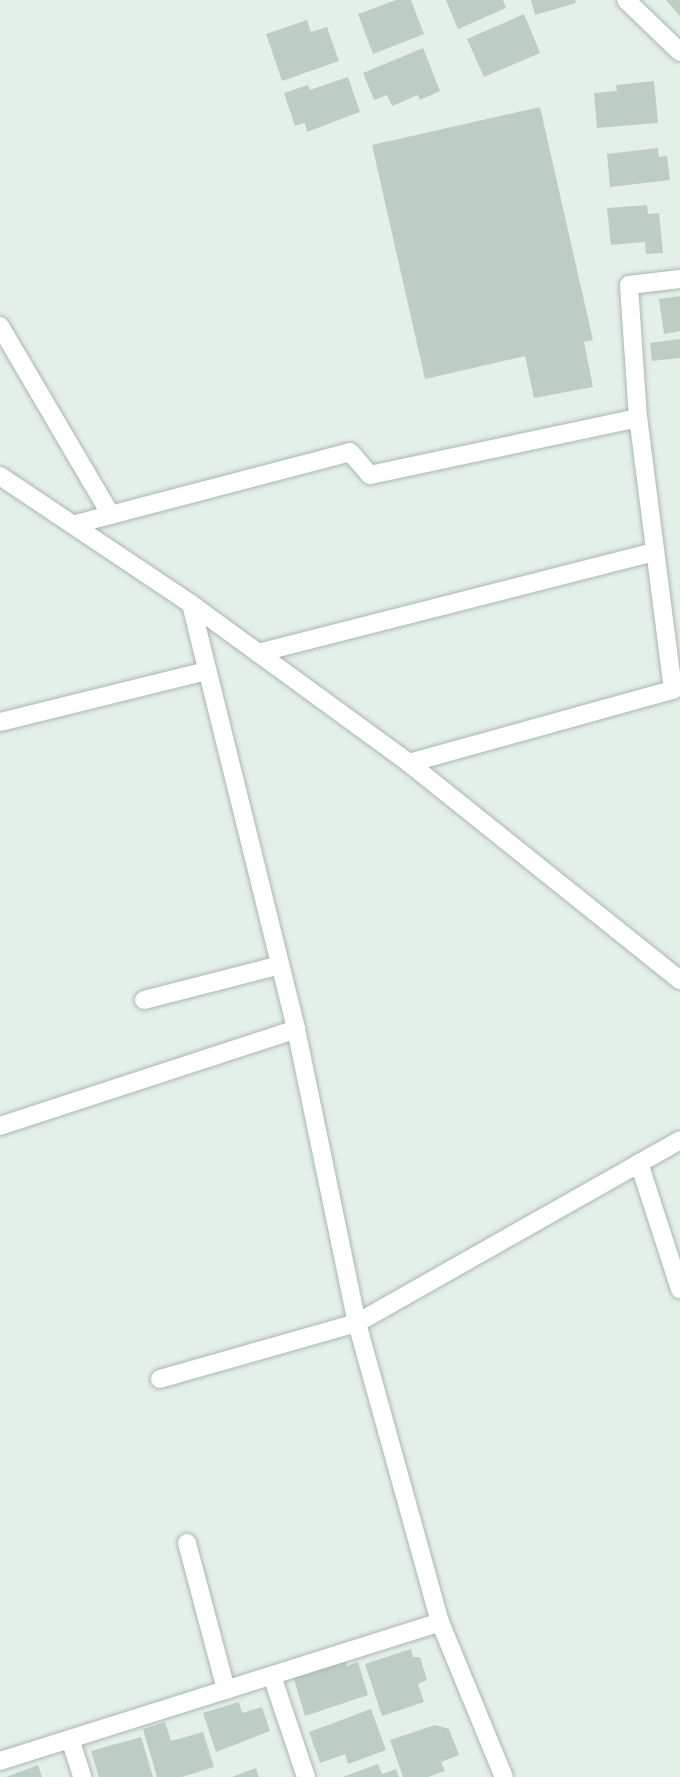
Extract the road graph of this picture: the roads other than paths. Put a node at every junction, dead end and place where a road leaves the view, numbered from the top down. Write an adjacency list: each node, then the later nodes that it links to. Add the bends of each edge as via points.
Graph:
1 (626, 0): 2 (street)
2 (680, 52)
3 (680, 279): 5 (street, via 629,285)
4 (0, 326): 7 (street)
5 (638, 418): 7 (street, via 370,475 350,452); 9 (street)
6 (0, 476): 8 (street)
7 (111, 515): 8 (street)
8 (75, 524): 10 (street)
9 (655, 552): 11 (street); 14 (street, via 673,690)
10 (191, 604): 11 (street); 12 (street)
11 (258, 653): 14 (street)
12 (206, 671): 13 (street); 15 (street)
13 (0, 722)
14 (409, 763): 16 (street)
15 (280, 965): 17 (street); 18 (street)
16 (680, 980)
17 (144, 1000)
18 (296, 1029): 19 (street); 23 (street)
19 (0, 1126)
20 (680, 1140): 21 (street)
21 (639, 1163): 22 (street); 23 (street)
22 (680, 1289)
23 (357, 1323): 24 (street); 26 (street)
24 (160, 1379)
25 (187, 1543): 28 (street)
26 (440, 1622): 27 (street); 33 (street)
27 (272, 1676): 28 (street); 32 (street)
28 (226, 1690): 29 (street)
29 (70, 1739): 30 (street); 31 (street)
30 (0, 1761)
31 (82, 1777)
32 (306, 1777)
33 (504, 1777)

